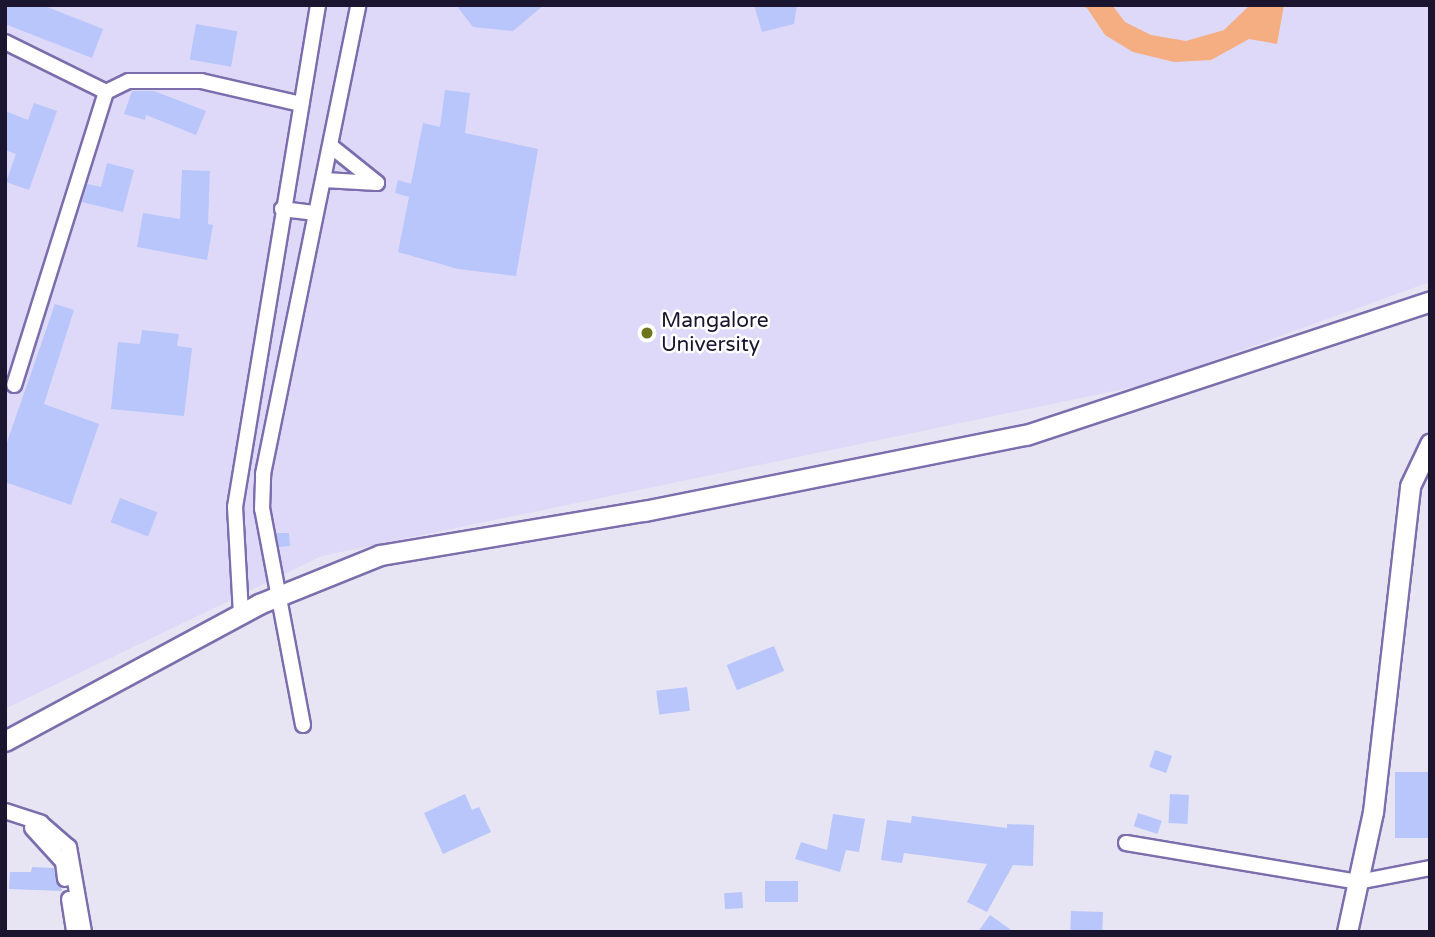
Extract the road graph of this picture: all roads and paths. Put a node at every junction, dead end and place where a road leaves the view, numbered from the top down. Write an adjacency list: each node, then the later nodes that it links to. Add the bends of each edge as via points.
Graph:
1 (318, 5): 5 (street)
2 (358, 5): 6 (street)
3 (5, 42): 4 (street)
4 (106, 92): 5 (street, via 129,81 201,81); 11 (street)
5 (301, 104): 8 (street)
6 (332, 147): 7 (street); 7 (street, via 377,183)
7 (324, 180): 9 (street)
8 (282, 209): 9 (street); 14 (street, via 234,507)
9 (316, 213): 13 (street, via 263,474 262,509)
10 (1430, 301): 13 (main road, via 1027,435 644,511 380,555)
11 (14, 385)
12 (1430, 444): 20 (main road, via 1410,486 1373,812)
13 (276, 596): 14 (main road); 15 (street)
14 (241, 614): 16 (main road)
15 (303, 725)
16 (5, 741)
17 (5, 813): 21 (street, via 42,835 63,862); 22 (street, via 41,823 69,847)
18 (1126, 843): 20 (street)
19 (1430, 868): 20 (street)
20 (1358, 882): 23 (main road)
21 (74, 932)
22 (84, 932)
23 (1347, 932)

